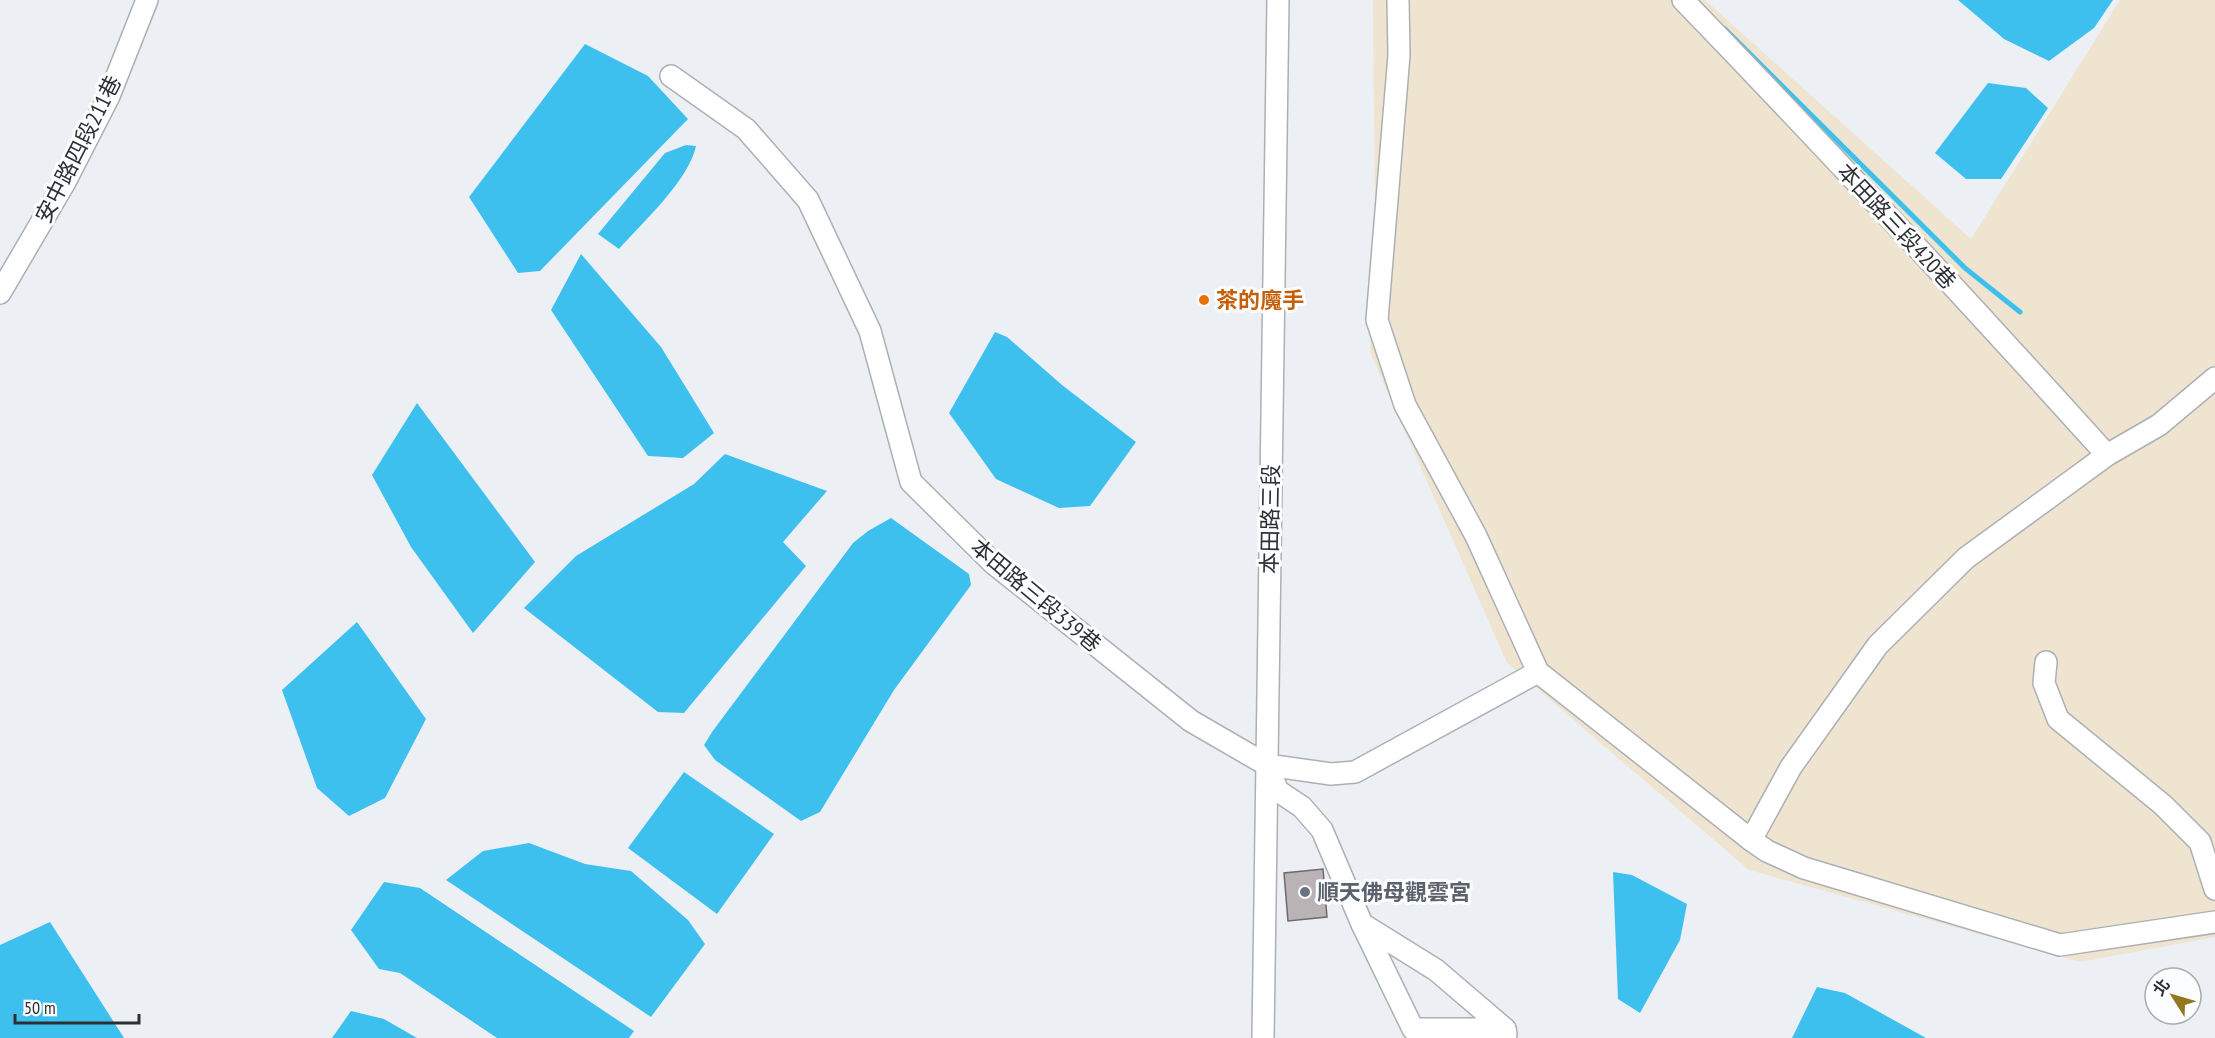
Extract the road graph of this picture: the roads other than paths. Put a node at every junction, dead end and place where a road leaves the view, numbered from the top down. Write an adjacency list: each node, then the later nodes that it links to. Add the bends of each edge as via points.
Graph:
1 (147, 0): 6 (street, 安中路四段211巷, via 109,96 65,182)
2 (1278, 0): 11 (street, 本田路三段)
3 (1398, 0): 10 (street, via 1400,55 1377,320 1405,405 1476,536)
4 (1683, 0): 8 (street, 本田路三段420巷)
5 (672, 76): 11 (street, 本田路三段339巷, via 746,129 808,200 870,331 911,482 993,563 1191,721)
6 (0, 293)
7 (2215, 378): 8 (street, via 2159,425)
8 (2107, 455): 12 (street, via 1966,558 1878,645 1791,767)
9 (2046, 662): 13 (street, via 2044,683 2058,719 2163,805 2200,842)
10 (1538, 672): 11 (street, via 1355,772 1331,774); 12 (street)
11 (1267, 765): 15 (street, via 1278,791 1302,807 1322,830); 17 (street, 本田路三段)
12 (1751, 840): 14 (street, via 1804,868 2060,945)
13 (2215, 890)
14 (2215, 922)
15 (1362, 924): 16 (street, via 1436,970); 16 (street, via 1413,1029)
16 (1506, 1034)
17 (1263, 1038)

